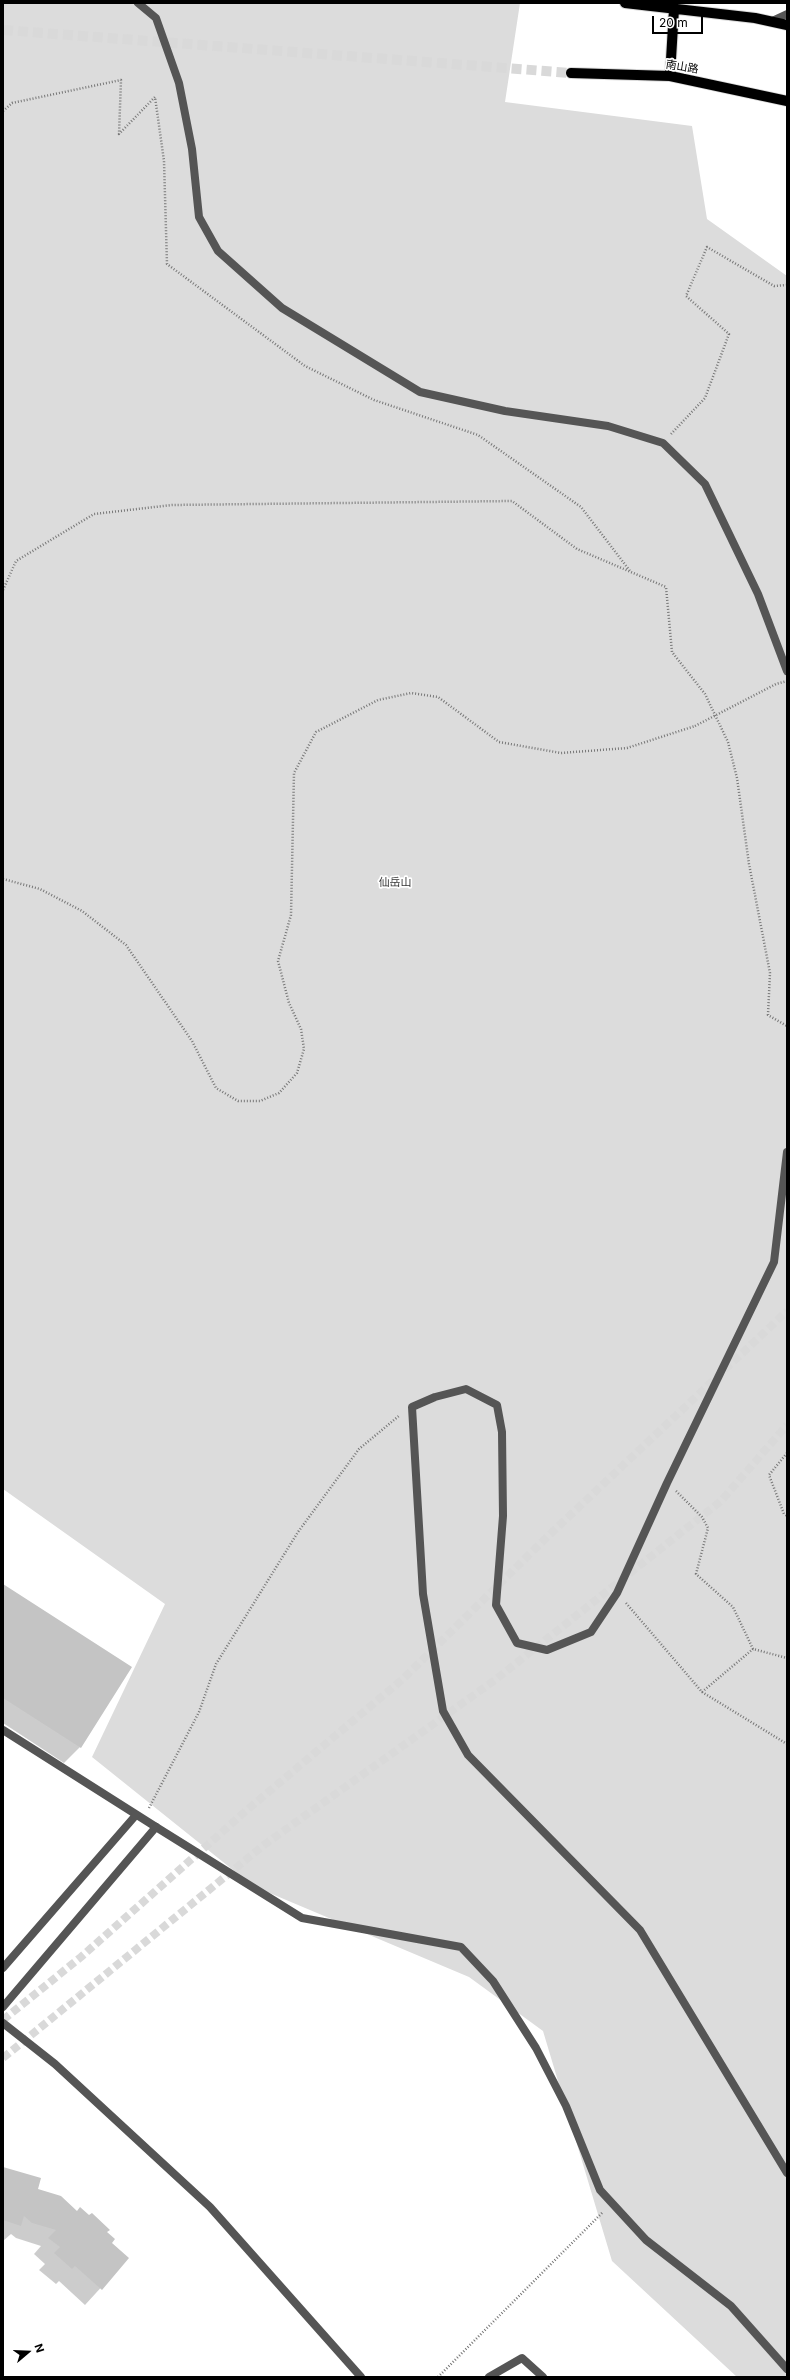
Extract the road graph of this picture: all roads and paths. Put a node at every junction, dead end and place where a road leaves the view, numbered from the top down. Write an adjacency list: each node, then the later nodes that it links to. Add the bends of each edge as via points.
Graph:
1 (138, 3): 13 (street, via 156,18 179,83 192,149 199,217 218,251 282,308 420,392 505,411 608,426)
2 (625, 3): 3 (main road)
3 (674, 9): 5 (main road); 8 (main road)
4 (787, 14): 5 (street)
5 (772, 21): 6 (main road)
6 (787, 25)
7 (571, 73): 8 (main road, 南山路)
8 (670, 76): 9 (main road, 南山路)
9 (770, 96): 10 (street); 11 (main road, 南山路)
10 (787, 96)
11 (787, 101)
12 (787, 286): 13 (path, via 774,286 707,247 686,296 729,334 705,398)
13 (663, 443): 15 (street, via 705,484 758,594)
14 (3, 590): 18 (path, via 16,561 94,514 172,505 512,501 577,549 666,586 672,652 705,694 728,742 738,778 749,864 770,973 768,1015)
15 (787, 670)
16 (787, 681): 17 (path, bridge, via 776,684 695,726 627,748 560,752 499,742 438,697 411,693 378,700 316,732 294,772 291,915 278,961 289,1003 301,1029 304,1049 297,1072 279,1093 260,1101 238,1101 216,1088 192,1041 126,945 82,911 40,889)
17 (3, 879)
18 (787, 1026)
19 (787, 1152): 22 (street, via 774,1262)
20 (412, 1407): 24 (street, via 435,1397 466,1389 497,1405 502,1432 503,1516 496,1605 517,1644 548,1650 592,1632); 31 (path, via 359,1449 298,1532 216,1664 199,1712); 36 (street, via 423,1594 443,1711 468,1755 640,1930)
21 (787, 1452): 23 (path, via 769,1475)
22 (667, 1483): 24 (street); 25 (path, via 702,1517 708,1528 696,1574 733,1607)
23 (787, 1516)
24 (617, 1593): 27 (path)
25 (753, 1649): 26 (path); 27 (path)
26 (787, 1658)
27 (702, 1692): 29 (path)
28 (3, 1730): 30 (street)
29 (787, 1744)
30 (136, 1815): 31 (street); 33 (street)
31 (144, 1820): 32 (street)
32 (156, 1827): 34 (street); 37 (street, via 302,1918 461,1947 494,1981 536,2048 566,2106 600,2190)
33 (3, 1968)
34 (3, 2007)
35 (3, 2023): 39 (street, via 55,2064 210,2207)
36 (787, 2173)
37 (611, 2203): 38 (street, via 646,2240 731,2306); 40 (path)
38 (787, 2369)
39 (361, 2377)
40 (438, 2377)
41 (489, 2377): 42 (street, via 522,2358)
42 (543, 2377)

